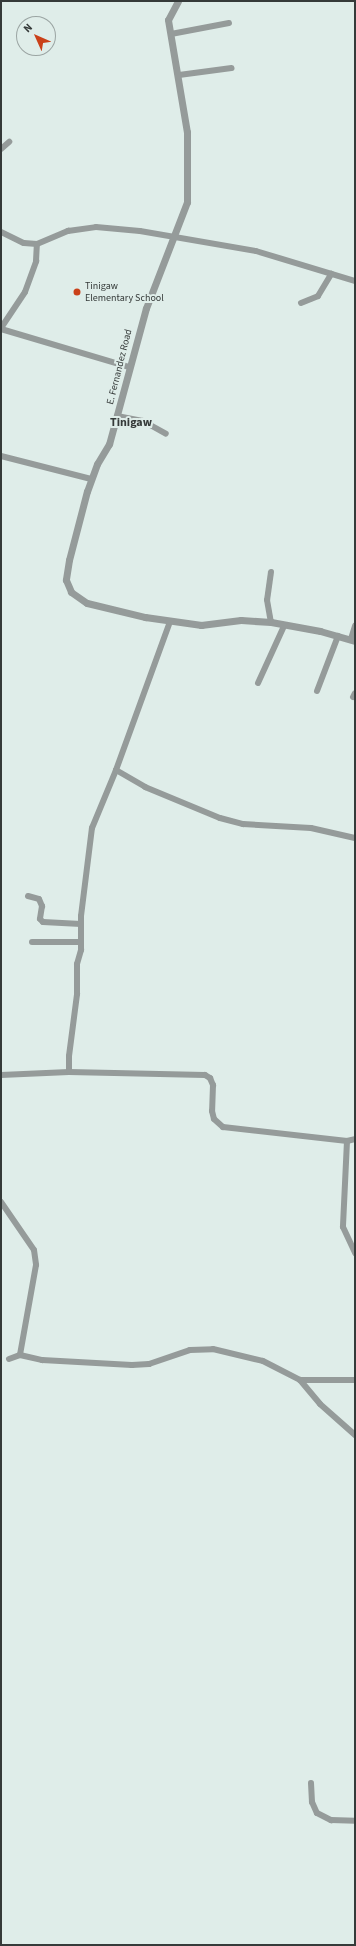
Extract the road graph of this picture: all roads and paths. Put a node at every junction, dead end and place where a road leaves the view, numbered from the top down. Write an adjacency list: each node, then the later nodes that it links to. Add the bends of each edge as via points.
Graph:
1 (178, 1): 3 (street, E. Fernandez Road, via 168,16)
2 (229, 23): 3 (street)
3 (172, 34): 5 (street, E. Fernandez Road)
4 (232, 68): 5 (street)
5 (178, 75): 9 (street, E. Fernandez Road, via 186,132 188,187 187,202)
6 (9, 142): 7 (street)
7 (1, 149)
8 (1, 232): 10 (street, via 24,243)
9 (172, 236): 10 (street, via 96,226 68,231); 11 (street, via 256,251); 15 (street, E. Fernandez Road)
10 (37, 244): 14 (street, via 36,261 25,292)
11 (331, 274): 12 (street); 13 (street, via 318,296)
12 (355, 280)
13 (300, 304)
14 (1, 329): 15 (street)
15 (129, 367): 16 (street, E. Fernandez Road)
16 (117, 416): 17 (street, via 143,421); 19 (street, E. Fernandez Road, via 109,444)
17 (166, 434)
18 (1, 456): 19 (street)
19 (91, 480): 21 (street, E. Fernandez Road, via 66,570 66,580 71,592 87,602)
20 (270, 572): 22 (street, via 267,600)
21 (170, 622): 22 (street, E. Fernandez Road, via 201,625 241,620); 29 (street)
22 (271, 622): 23 (street, E. Fernandez Road)
23 (284, 626): 25 (street, E. Fernandez Road, via 307,628); 27 (street)
24 (355, 626): 26 (street)
25 (338, 636): 26 (street, E. Fernandez Road); 28 (street)
26 (353, 640)
27 (258, 683)
28 (317, 691)
29 (116, 770): 30 (street, via 145,787 220,818 243,824 311,828); 32 (street, via 92,828)
30 (355, 838)
31 (28, 896): 32 (street, via 39,899 42,906 40,919 44,922)
32 (81, 924): 34 (street)
33 (32, 942): 34 (street)
34 (80, 942): 35 (street)
35 (69, 1072): 36 (street); 38 (street, via 205,1075 213,1084 214,1119 223,1127)
36 (1, 1075)
37 (355, 1139): 38 (street)
38 (347, 1141): 40 (street, via 343,1227)
39 (1, 1202): 41 (street, via 34,1250 36,1266)
40 (355, 1253)
41 (20, 1355): 42 (street); 43 (street, via 42,1360 132,1365 149,1364 190,1350 213,1349 263,1362)
42 (8, 1359)
43 (300, 1380): 44 (street); 45 (street, via 320,1404)
44 (355, 1380)
45 (355, 1435)
46 (310, 1783): 47 (street, via 312,1802 318,1813 331,1820)
47 (355, 1821)

